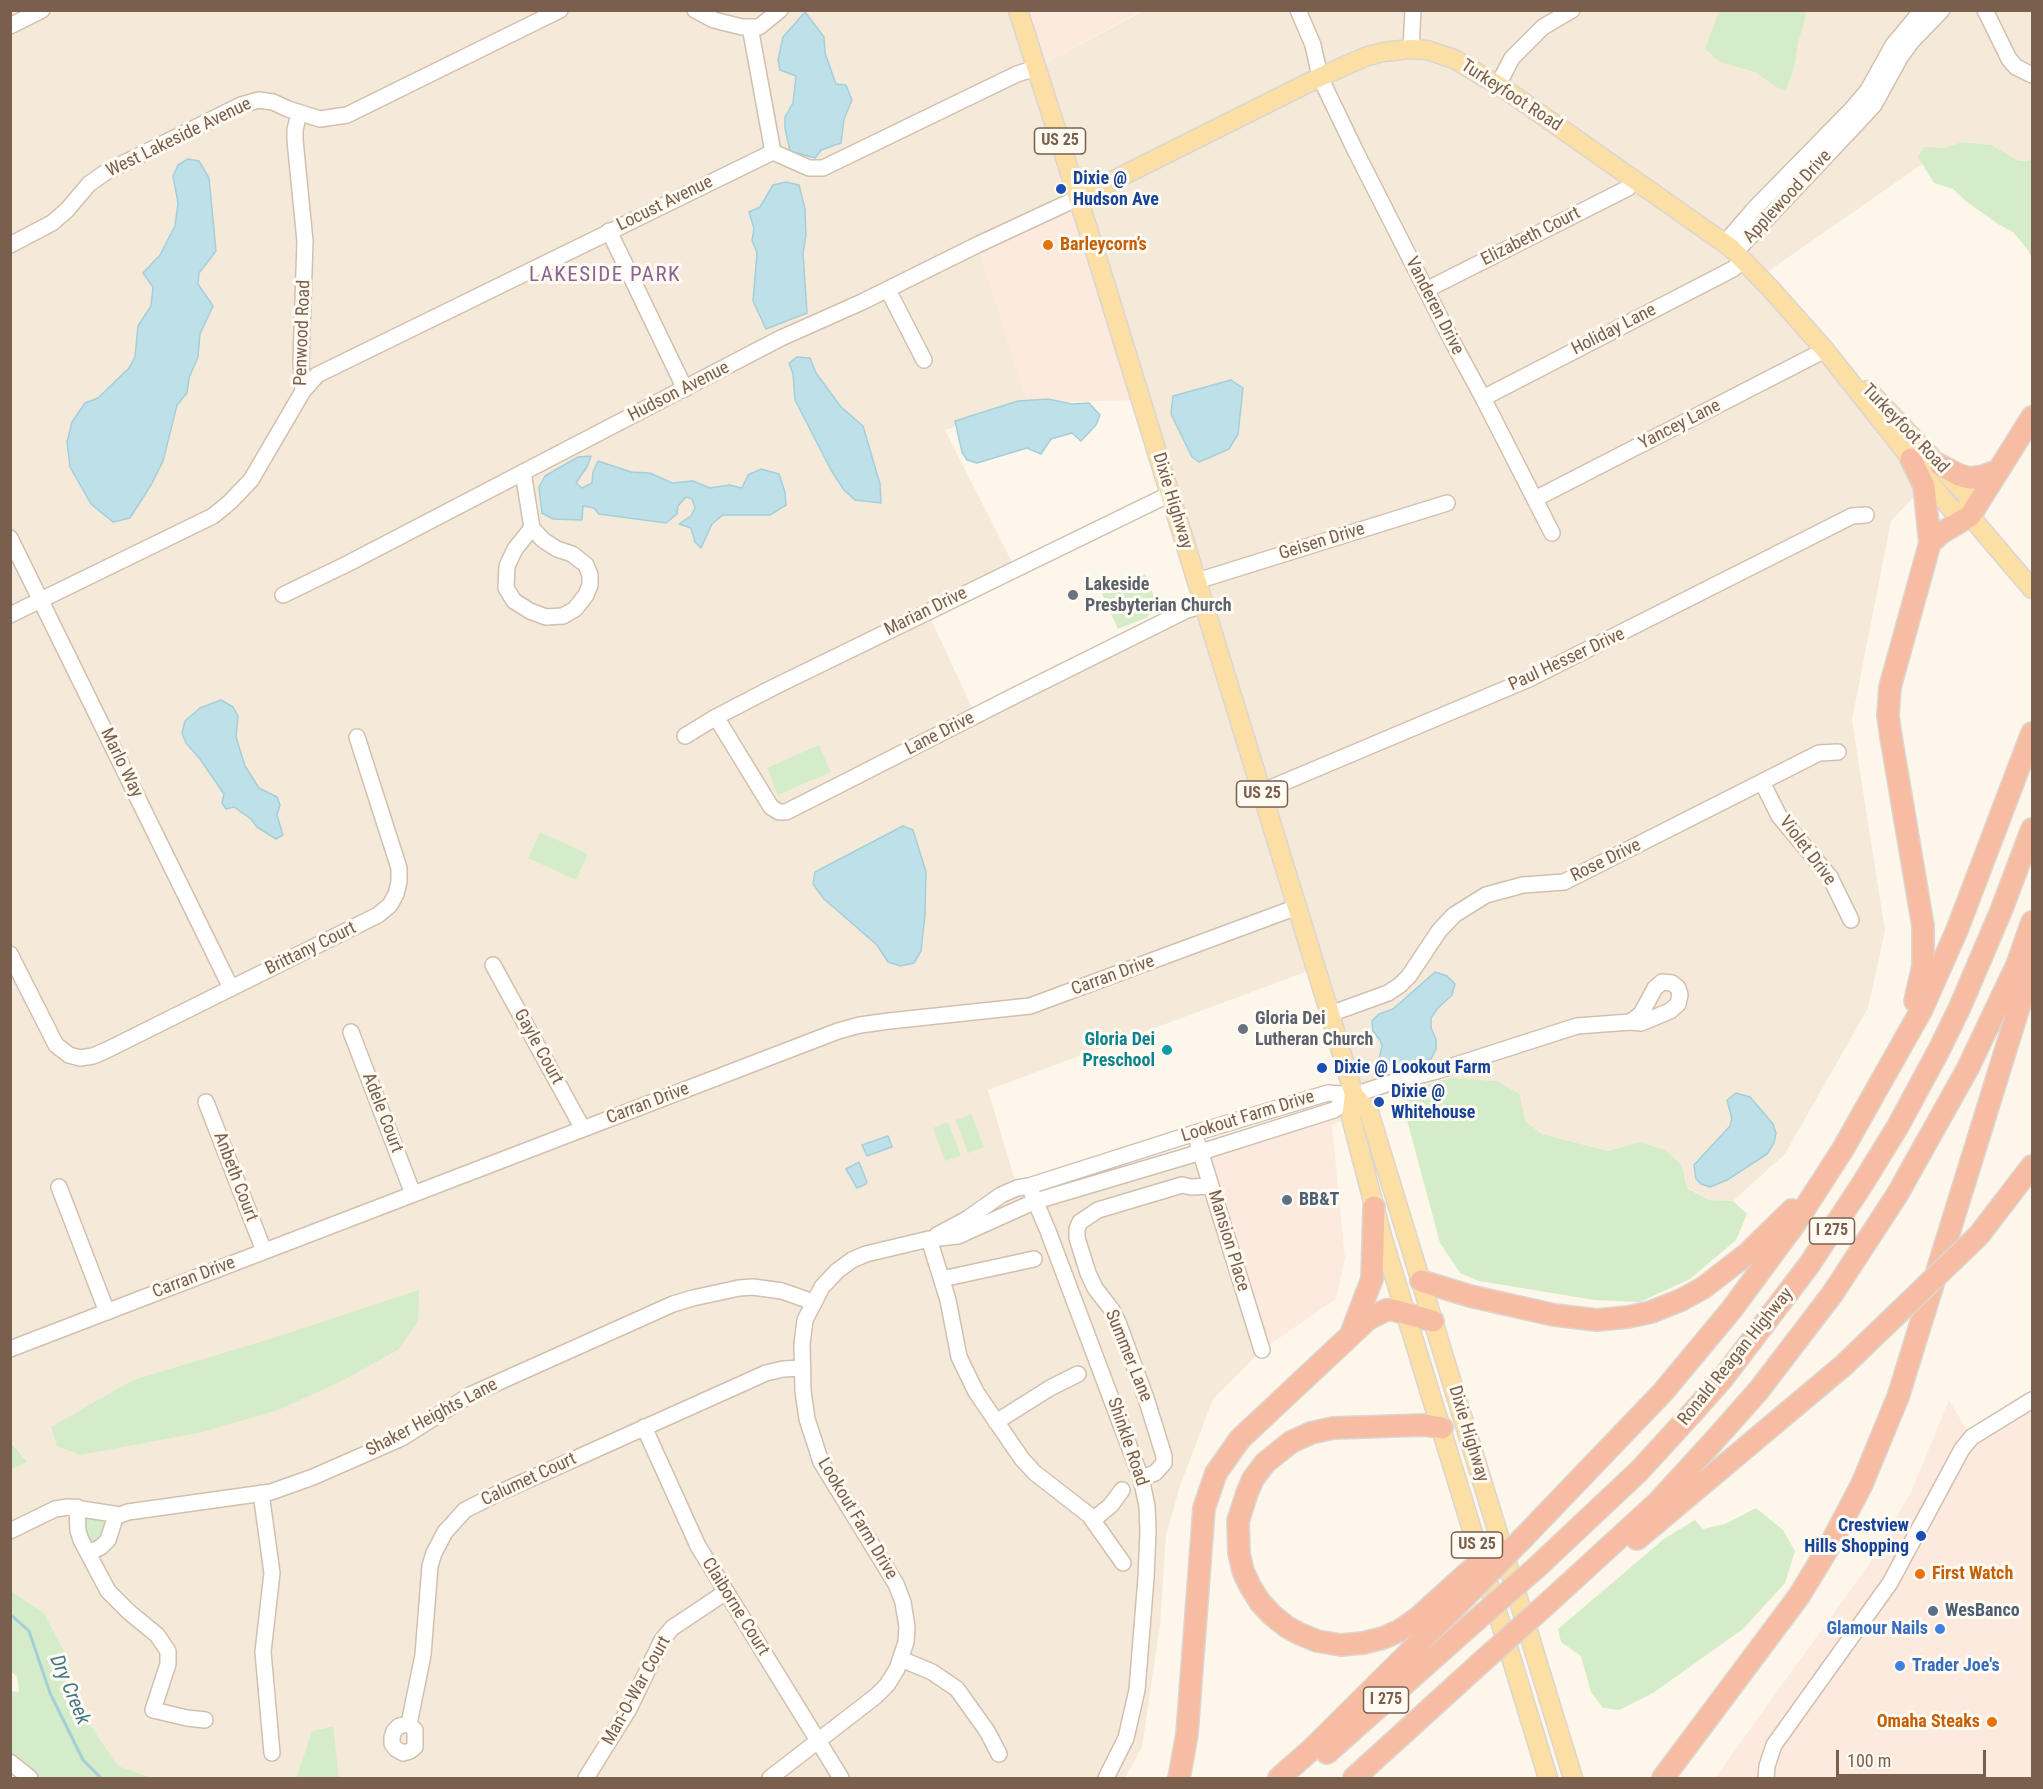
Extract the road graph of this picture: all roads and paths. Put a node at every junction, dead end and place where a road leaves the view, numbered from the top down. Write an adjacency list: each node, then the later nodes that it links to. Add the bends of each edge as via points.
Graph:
1 (42, 10): 12 (street)
2 (560, 10): 19 (street, West Lakeside Avenue, via 347,115 320,119)
3 (695, 10): 13 (street, via 714,20)
4 (780, 10): 13 (street, via 759,27)
5 (1018, 10): 15 (main road, Dixie Highway / US 25)
6 (1298, 10): 17 (street, Vanderen Drive, via 1313,45)
7 (1413, 10): 14 (street)
8 (1572, 10): 18 (street, via 1545,25 1512,58)
9 (1922, 10): 25 (street, Applewood Drive, via 1893,45 1868,90 1750,214 1731,236)
10 (1942, 10): 25 (street, Applewood Drive, via 1912,41 1862,119 1741,246)
11 (1985, 10): 16 (street, via 2009,59)
12 (10, 26)
13 (750, 27): 20 (street)
14 (1411, 50): 17 (main road, Turkeyfoot Road, via 1383,51); 18 (main road, Turkeyfoot Road, via 1427,50 1454,59)
15 (1036, 68): 20 (street, via 823,168 809,168); 22 (main road, Dixie Highway / US 25)
16 (2032, 75)
17 (1320, 77): 22 (main road, Turkeyfoot Road); 28 (street, Vanderen Drive)
18 (1498, 85): 21 (main road, Turkeyfoot Road)
19 (299, 113): 24 (street, West Lakeside Avenue, via 259,100 241,105 106,172 52,223); 32 (street, Penwood Road, via 295,140 305,241)
20 (773, 152): 23 (street, Locust Avenue)
21 (1634, 179): 25 (main road, Turkeyfoot Road); 28 (street, Elizabeth Court, via 1628,188)
22 (1078, 198): 27 (street, Hudson Avenue); 39 (main road, Dixie Highway / US 25)
23 (609, 231): 31 (street); 32 (street, Locust Avenue, via 316,375)
24 (10, 245)
25 (1730, 247): 26 (main road, Turkeyfoot Road)
26 (1743, 260): 29 (main road, Turkeyfoot Road); 33 (street, Holiday Lane, via 1733,269)
27 (888, 290): 30 (street); 31 (street, Hudson Avenue, via 781,338)
28 (1426, 290): 33 (street, Vanderen Drive)
29 (1826, 350): 35 (main road, Turkeyfoot Road); 36 (main road, Turkeyfoot Road); 40 (street, Yancey Lane)
30 (924, 360)
31 (686, 389): 38 (street, Hudson Avenue)
32 (303, 392): 51 (street, Penwood Road, via 251,480 226,506 194,527)
33 (1483, 398): 40 (street, Vanderen Drive)
34 (2032, 417): 37 (highway)
35 (1911, 459): 43 (main road, Turkeyfoot Road, via 1951,509); 47 (highway, via 1924,486)
36 (1940, 465): 37 (highway, via 1970,478); 43 (main road, Turkeyfoot Road, via 1969,497)
37 (1997, 471): 43 (highway)
38 (523, 472): 44 (street); 50 (street, Hudson Avenue)
39 (1170, 494): 48 (main road, Dixie Highway / US 25); 54 (street, Marian Drive)
40 (1535, 499): 45 (street, Vanderen Drive)
41 (1447, 503): 48 (street, Geisen Drive)
42 (1866, 515): 60 (street, Paul Hesser Drive, via 1852,516 1529,679)
43 (1970, 516): 47 (highway); 49 (main road, Turkeyfoot Road)
44 (532, 528): 44 (street, via 507,566 506,588 514,601 530,611 546,617 563,616 586,595 590,575 586,565 543,540)
45 (1552, 533)
46 (10, 538): 51 (street, Marlo Way)
47 (1930, 543): 72 (highway, via 1889,699 1890,731 1924,948 1921,983)
48 (1197, 581): 52 (main road, Dixie Highway / US 25)
49 (2032, 589)
50 (283, 594)
51 (41, 601): 53 (street, Penwood Road); 68 (street, Marlo Way)
52 (1204, 605): 54 (street, Lane Drive, via 1187,610 786,812 771,807); 60 (main road, Dixie Highway / US 25)
53 (10, 615)
54 (716, 717): 56 (street, Marian Drive)
55 (2032, 733): 72 (highway, via 1958,930)
56 (685, 736)
57 (357, 737): 68 (street, Brittany Court, via 399,868 393,899 378,915)
58 (1838, 752): 59 (street, Rose Drive, via 1819,753)
59 (1762, 782): 63 (street, Violet Drive, via 1779,816 1830,877); 69 (street, Rose Drive, via 1564,882 1497,891 1470,904 1438,931 1400,985)
60 (1261, 792): 62 (main road, Dixie Highway / US 25)
61 (2032, 829): 130 (highway, Ronald Reagan Highway / I 275, bridge, via 1960,1007 1898,1126 1809,1265 1723,1378 1639,1471)
62 (1297, 907): 69 (main road, Dixie Highway / US 25); 75 (street, Carran Drive, via 1030,1006 838,1031)
63 (1851, 920)
64 (2032, 922): 115 (highway, Ronald Reagan Highway / I 275, via 2003,997 1951,1100 1897,1195 1833,1293 1759,1390 1658,1502)
65 (10, 954): 68 (street, Brittany Court, via 56,1046 80,1058 93,1056)
66 (493, 965): 75 (street, Gayle Court)
67 (2032, 965): 134 (highway, via 1898,1397 1863,1484 1799,1596)
68 (231, 988)
69 (1330, 1014): 73 (main road, Dixie Highway / US 25)
70 (1630, 1022): 73 (street, via 1577,1026)
71 (351, 1032): 83 (street, Adele Court)
72 (1903, 1045): 79 (highway)
73 (1354, 1095): 76 (street, Lookout Farm Drive, via 1328,1093); 77 (street, Lookout Farm Drive, via 1334,1110); 85 (main road, Dixie Highway / US 25, via 1350,1118); 90 (main road, Dixie Highway / US 25, via 1369,1112)
74 (206, 1102): 87 (street, Anbeth Court)
75 (583, 1129): 83 (street, Carran Drive)
76 (1195, 1133): 77 (street, Mansion Place); 80 (street, Lookout Farm Drive)
77 (1201, 1152): 81 (street, Mansion Place); 84 (street, Lookout Farm Drive)
78 (2032, 1166): 115 (highway, bridge, via 1979,1235 1844,1365 1584,1585)
79 (1823, 1180): 90 (highway, via 1720,1277 1651,1312 1577,1319); 113 (highway, bridge, via 1732,1309 1663,1392 1614,1446)
80 (1029, 1185): 84 (street, Shinkle Road); 86 (street, Lookout Farm Drive, via 1001,1195)
81 (1211, 1186): 97 (street, Mansion Place); 104 (street, Summer Lane, via 1182,1185 1098,1210 1086,1216 1077,1230 1088,1273 1118,1322 1164,1456 1164,1463 1155,1473)
82 (59, 1187): 92 (street)
83 (413, 1194): 87 (street, Carran Drive)
84 (1036, 1201): 86 (street, Lookout Farm Drive, via 958,1236); 104 (street, Shinkle Road)
85 (1374, 1207): 93 (main road, Dixie Highway / US 25); 95 (highway, via 1372,1279)
86 (929, 1239): 89 (street); 91 (street, Lookout Farm Drive, via 852,1260 829,1279)
87 (264, 1251): 92 (street, Carran Drive)
88 (1034, 1259): 89 (street)
89 (942, 1279): 101 (street, via 959,1357)
90 (1421, 1281): 94 (main road, Dixie Highway / US 25)
91 (813, 1302): 98 (street, Lookout Farm Drive, via 803,1333); 106 (street, Shaker Heights Lane, via 782,1291 753,1287 673,1304 470,1395 402,1438 313,1477)
92 (107, 1312): 96 (street, Carran Drive)
93 (1405, 1312): 94 (highway); 95 (highway, via 1386,1310); 103 (main road, Dixie Highway / US 25)
94 (1433, 1321): 133 (main road, Dixie Highway / US 25)
95 (1351, 1333): 128 (highway, via 1239,1439 1212,1482 1201,1534 1187,1734)
96 (10, 1349)
97 (1262, 1350)
98 (803, 1368): 102 (street, Calumet Court, via 766,1373); 116 (street, Lookout Farm Drive, via 807,1419 821,1462 896,1584 903,1602 907,1627)
99 (1078, 1374): 101 (street)
100 (2032, 1400): 135 (street, via 1972,1437 1962,1449 1890,1583 1774,1745)
101 (996, 1422): 109 (street, via 1035,1473)
102 (644, 1427): 114 (street, Claiborne Court, via 698,1546); 118 (street, Calumet Court, via 472,1506 451,1523 430,1566 423,1655)
103 (1442, 1428): 113 (highway, via 1333,1428 1291,1442 1265,1463 1253,1479 1238,1521 1239,1553 1250,1586 1272,1615 1300,1634 1341,1645 1383,1638 1399,1631); 132 (main road, Dixie Highway / US 25)
104 (1141, 1478): 127 (street, Shinkle Road, via 1148,1532 1137,1690 1126,1738)
105 (1122, 1490): 109 (street)
106 (261, 1493): 108 (street, Shaker Heights Lane); 120 (street, via 272,1573 262,1652)
107 (78, 1507): 108 (street, Shaker Heights Lane); 110 (street, Shaker Heights Lane, via 55,1509); 111 (street, via 78,1531)
108 (116, 1515): 111 (street, via 108,1540)
109 (1093, 1520): 112 (street)
110 (10, 1531)
111 (88, 1553): 117 (street, via 112,1596 157,1635 168,1651 168,1664 153,1710)
112 (1123, 1563)
113 (1464, 1587): 129 (highway)
114 (726, 1592): 119 (street, Claiborne Court); 124 (street, Man-O-War Court, via 672,1628 662,1640 629,1709)
115 (1549, 1602): 131 (highway, Ronald Reagan Highway / I 275, bridge)
116 (902, 1659): 119 (street, Lookout Farm Drive, via 876,1696); 121 (street, via 957,1689)
117 (205, 1720)
118 (409, 1724)
119 (818, 1741): 125 (street, Lookout Farm Drive); 126 (street, Claiborne Court)
120 (272, 1753)
121 (999, 1754)
122 (10, 1762): 123 (street)
123 (30, 1779)
124 (586, 1779)
125 (770, 1779)
126 (841, 1779)
127 (1106, 1779)
128 (1179, 1779)
129 (1279, 1779)
130 (1298, 1779)
131 (1354, 1779)
132 (1548, 1779)
133 (1573, 1779)
134 (1663, 1779)
135 (1766, 1779)

